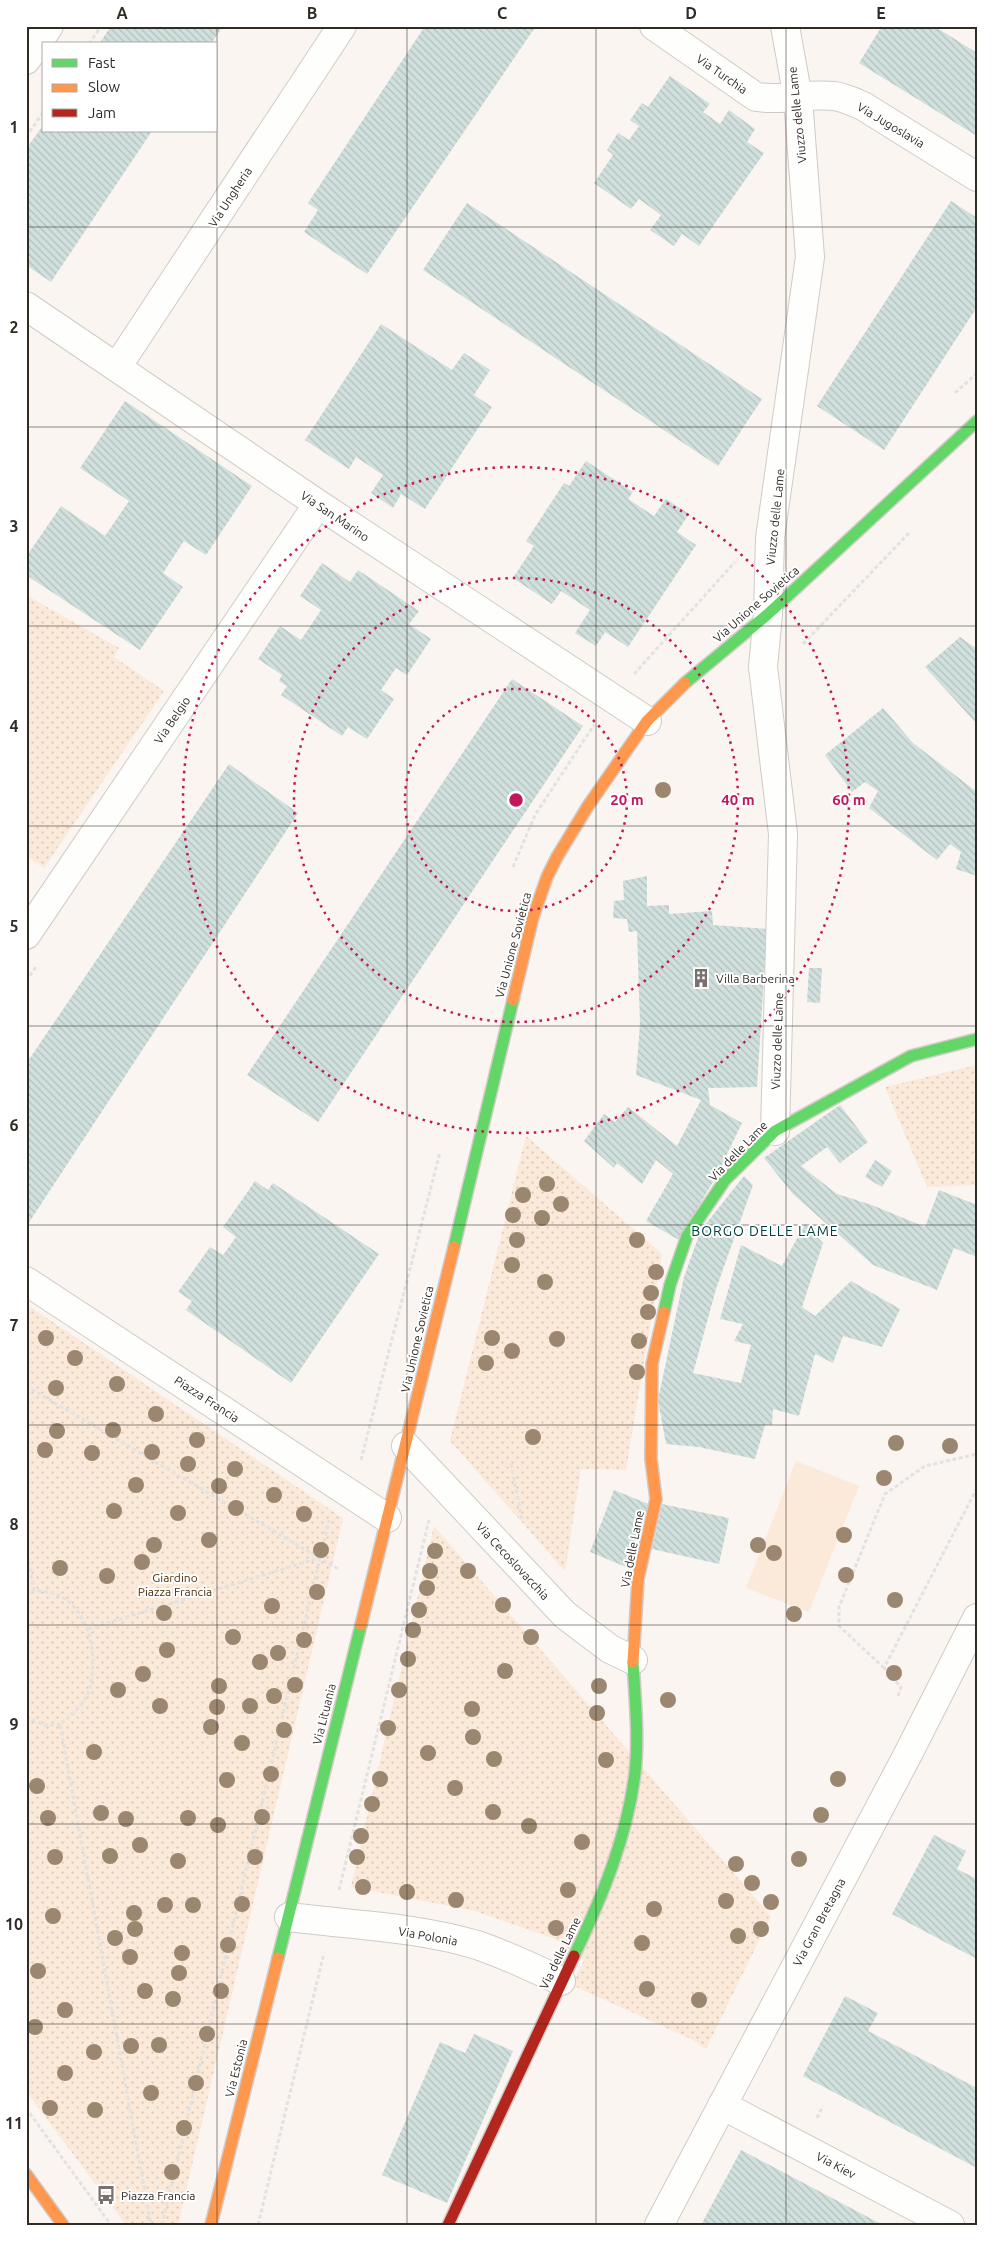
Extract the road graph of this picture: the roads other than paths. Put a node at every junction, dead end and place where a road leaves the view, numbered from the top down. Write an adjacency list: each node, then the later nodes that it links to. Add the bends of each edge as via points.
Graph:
1 (49, 26): 5 (street)
2 (342, 26): 9 (street, Via Ungheria)
3 (654, 26): 6 (street, Via Turchia, via 756,97)
4 (785, 26): 6 (street, Viuzzo delle Lame)
5 (26, 60)
6 (798, 98): 7 (street, Via Jugoslavia, via 834,96 850,100); 12 (street, Viuzzo delle Lame, via 810,256 770,538)
7 (977, 177)
8 (26, 306): 9 (street, Via San Marino)
9 (117, 367): 11 (street, Via San Marino)
10 (977, 421): 12 (street, Via Unione Sovietica)
11 (318, 504): 13 (street, Via San Marino); 14 (street, Via Belgio)
12 (768, 614): 13 (street, Via Unione Sovietica, via 685,683); 16 (street, Viuzzo delle Lame, via 763,667 783,834)
13 (647, 722): 18 (street, Via Unione Sovietica, via 588,806 557,857 539,898)
14 (26, 935)
15 (977, 1039): 16 (street, Via delle Lame, via 911,1056)
16 (775, 1131): 21 (street, Via delle Lame, via 725,1180 687,1236 670,1285 652,1364 651,1459 656,1499 638,1579)
17 (26, 1281): 19 (street, Piazza Francia)
18 (406, 1446): 19 (street, Via Unione Sovietica); 21 (street, Via Cecoslovacchia, via 565,1615 610,1649)
19 (387, 1518): 22 (street, Via Lituania)
20 (977, 1618): 24 (street, Via Gran Bretagna)
21 (633, 1660): 23 (street, Via delle Lame, via 636,1748 631,1800 613,1869)
22 (288, 1917): 23 (street, Via Polonia, via 457,1940 502,1954); 27 (street, Via Estonia)
23 (561, 1981): 28 (street, Via delle Lame)
24 (722, 2104): 29 (street, Via Gran Bretagna); 30 (street, Via Kiev)
25 (26, 2174): 26 (street)
26 (63, 2225)
27 (210, 2225)
28 (448, 2225)
29 (659, 2225)
30 (950, 2225)

